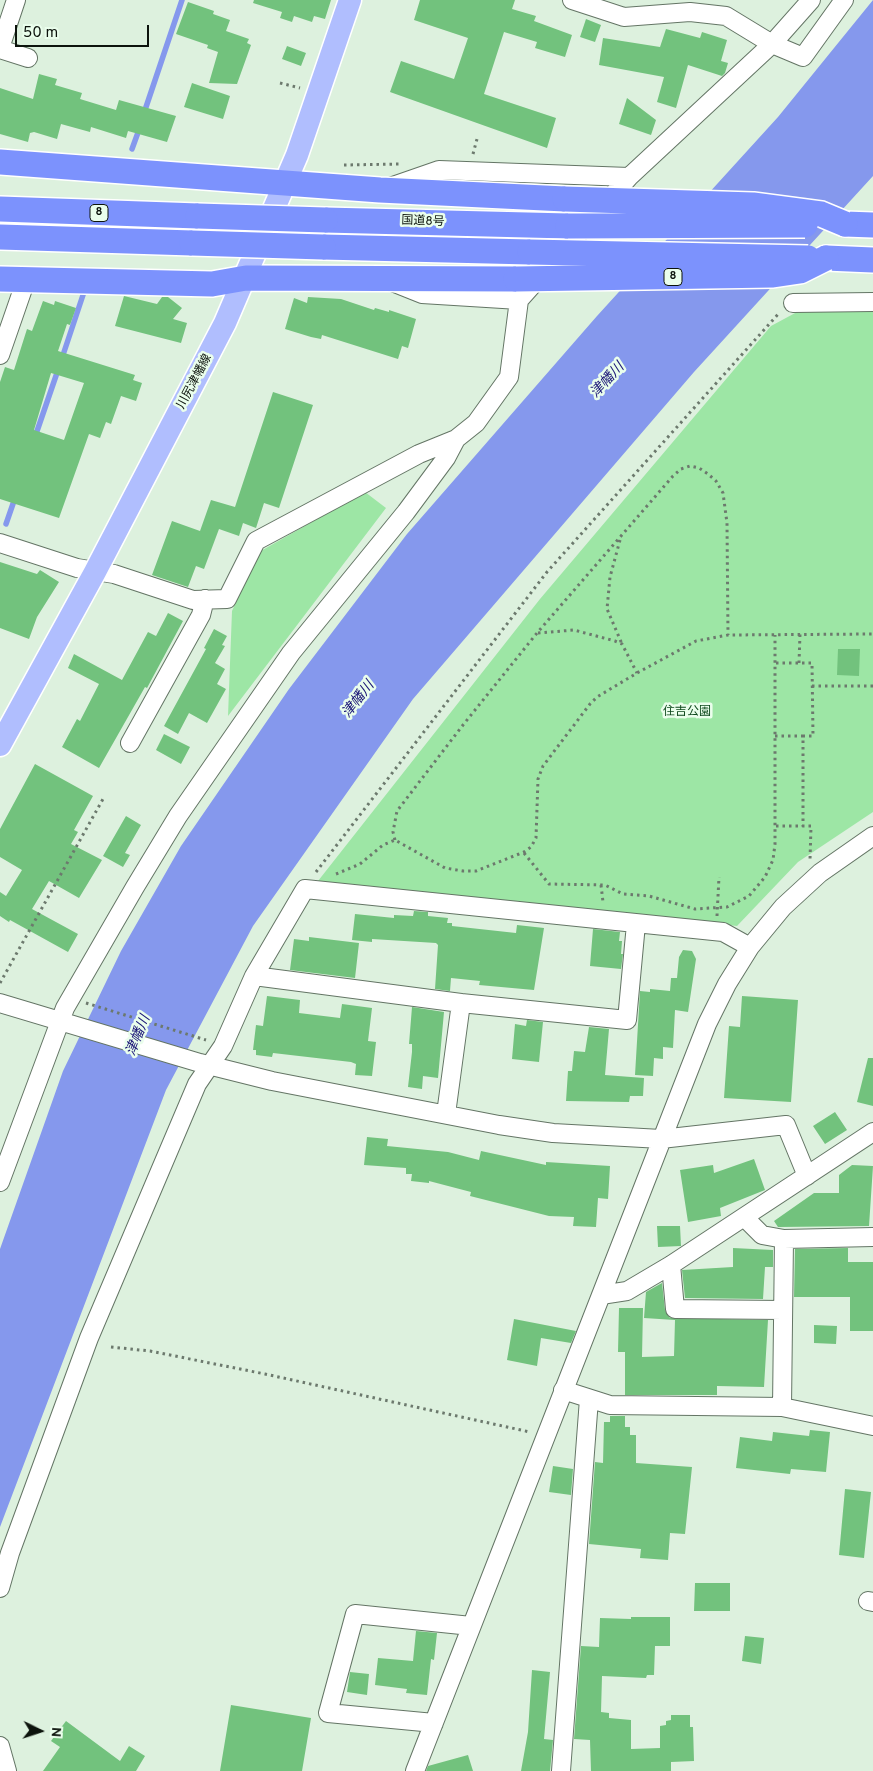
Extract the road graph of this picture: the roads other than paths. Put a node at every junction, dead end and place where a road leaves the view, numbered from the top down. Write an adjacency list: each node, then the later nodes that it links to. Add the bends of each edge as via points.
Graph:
1 (16, 0): 8 (street)
2 (350, 0): 12 (main road, 川尻津幡線)
3 (572, 0): 6 (street, via 624,17)
4 (844, 0): 7 (street, via 803,58)
5 (805, 2): 7 (street)
6 (690, 6): 7 (street, via 726,16)
7 (772, 44): 11 (street)
8 (0, 49): 9 (street)
9 (28, 58)
10 (0, 162): 12 (highway, 国道8号)
11 (629, 177): 13 (street, via 439,170); 23 (street)
12 (286, 182): 13 (highway, 国道8号); 20 (main road, 川尻津幡線)
13 (380, 190): 15 (highway, 国道8号 / 8, bridge, via 753,205 821,214)
14 (0, 209): 15 (highway, 国道8号 / 8, bridge, via 568,226)
15 (845, 224): 16 (highway, 国道8号 / 8)
16 (873, 224)
17 (0, 237): 18 (highway, 8, bridge)
18 (826, 258): 19 (highway, 8); 23 (highway, 8, bridge, via 800,271 773,275)
19 (873, 260)
20 (246, 278): 22 (highway, via 212,284); 23 (highway, via 382,278); 29 (main road, 川尻津幡線)
21 (0, 279): 22 (highway)
22 (26, 280): 26 (street)
23 (518, 290): 27 (street, via 509,377 476,423)
24 (873, 302): 25 (street)
25 (793, 303)
26 (0, 355)
27 (456, 438): 30 (street, via 419,454 256,541 227,599); 39 (street, via 446,458 406,512 291,653 178,816 65,1008)
28 (0, 543): 29 (street)
29 (95, 572): 30 (street, via 114,574 193,600); 32 (main road, 川尻津幡線)
30 (205, 600): 31 (street, via 201,616)
31 (130, 743)
32 (0, 745)
33 (873, 836): 35 (street, via 820,873 783,907)
34 (636, 924): 35 (street, via 723,932); 36 (street, via 314,890); 37 (street, via 627,1020)
35 (750, 947): 43 (street, via 726,984 707,1024)
36 (254, 976): 37 (street); 40 (street, via 223,1046)
37 (461, 1003): 41 (street)
38 (0, 1004): 39 (street)
39 (64, 1022): 40 (street); 45 (street)
40 (205, 1064): 41 (street, via 272,1081); 56 (street, via 89,1338)
41 (446, 1114): 43 (street, via 553,1134)
42 (873, 1132): 44 (street)
43 (661, 1139): 44 (street, via 786,1126); 50 (street)
44 (807, 1176): 46 (street)
45 (0, 1182)
46 (746, 1218): 48 (street, via 762,1235); 49 (street)
47 (873, 1237): 48 (street)
48 (784, 1239): 51 (street)
49 (671, 1265): 50 (street, via 627,1291); 51 (street, via 675,1309)
50 (601, 1295): 52 (street)
51 (783, 1310): 54 (street)
52 (563, 1390): 53 (street); 57 (street)
53 (588, 1399): 54 (street, via 610,1405); 62 (street)
54 (782, 1407): 55 (street)
55 (873, 1426)
56 (0, 1588)
57 (472, 1626): 58 (street); 58 (street, via 355,1614 328,1712)
58 (434, 1723): 61 (street)
59 (0, 1746): 60 (street)
60 (7, 1771)
61 (415, 1771)
62 (561, 1771)

